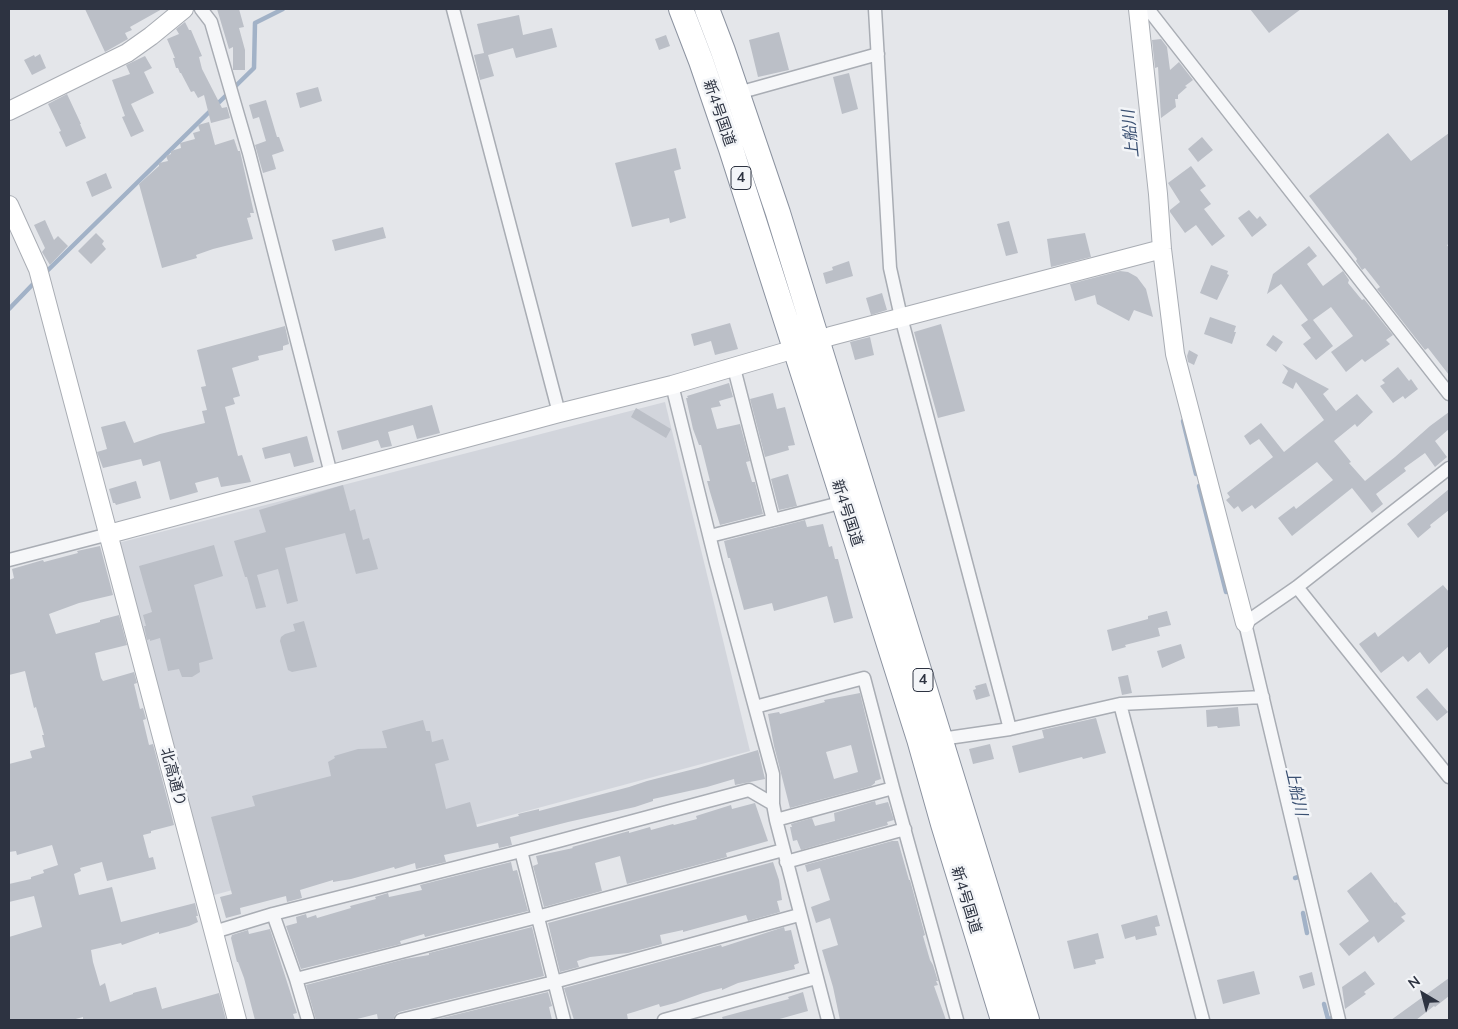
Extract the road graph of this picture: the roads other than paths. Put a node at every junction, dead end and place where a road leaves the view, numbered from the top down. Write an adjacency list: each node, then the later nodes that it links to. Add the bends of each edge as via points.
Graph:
1 (184, 9): 11 (street, via 127,53)
2 (201, 9): 22 (street, via 211,22 260,195)
3 (453, 9): 20 (street)
4 (681, 9): 16 (highway, 新4号国道 / 4, via 731,149)
5 (707, 9): 10 (highway, 新4号国道 / 4)
6 (875, 9): 9 (street)
7 (1138, 9): 13 (street, via 1158,194)
8 (1148, 9): 19 (street)
9 (878, 54): 10 (street); 14 (street, via 890,268)
10 (738, 93): 15 (highway, 新4号国道 / 4)
11 (9, 110)
12 (9, 205): 25 (street, 北高通り, via 40,277)
13 (1155, 251): 14 (street); 29 (street, via 1175,354)
14 (901, 317): 15 (street); 33 (street)
15 (819, 341): 16 (street); 34 (highway, 新4号国道 / 4)
16 (795, 349): 17 (street); 23 (highway, 新4号国道 / 4)
17 (734, 368): 18 (street); 24 (street)
18 (672, 385): 20 (street); 26 (street)
19 (1449, 394)
20 (559, 414): 22 (street)
21 (1449, 468): 28 (street)
22 (331, 474): 25 (street)
23 (844, 502): 24 (street); 56 (highway, 新4号国道 / 4)
24 (773, 520): 26 (street)
25 (109, 534): 27 (street); 45 (street, 北高通り)
26 (710, 536): 32 (street)
27 (9, 560)
28 (1296, 587): 29 (street); 35 (street)
29 (1245, 623): 30 (street)
30 (1263, 697): 31 (street); 59 (street)
31 (1120, 704): 33 (street); 58 (street)
32 (755, 707): 36 (street, via 864,678); 37 (street, via 773,774)
33 (1010, 729): 34 (street)
34 (941, 739): 57 (highway, 新4号国道 / 4)
35 (1449, 777)
36 (893, 788): 38 (street); 39 (street)
37 (773, 804): 38 (street); 40 (street, via 750,790)
38 (776, 820): 41 (street)
39 (905, 829): 41 (street); 55 (street)
40 (521, 851): 42 (street); 44 (street)
41 (784, 856): 43 (street); 44 (street)
42 (273, 914): 45 (street); 47 (street)
43 (799, 916): 46 (street); 48 (street)
44 (537, 917): 47 (street); 48 (street)
45 (214, 932): 49 (street, 北高通り)
46 (816, 978): 53 (street); 54 (street)
47 (296, 979): 50 (street)
48 (554, 982): 51 (street); 52 (street)
49 (237, 1020)
50 (308, 1020)
51 (401, 1020)
52 (564, 1020)
53 (664, 1020)
54 (828, 1020)
55 (957, 1020)
56 (1004, 1020)
57 (1027, 1020)
58 (1203, 1020)
59 (1339, 1020)

